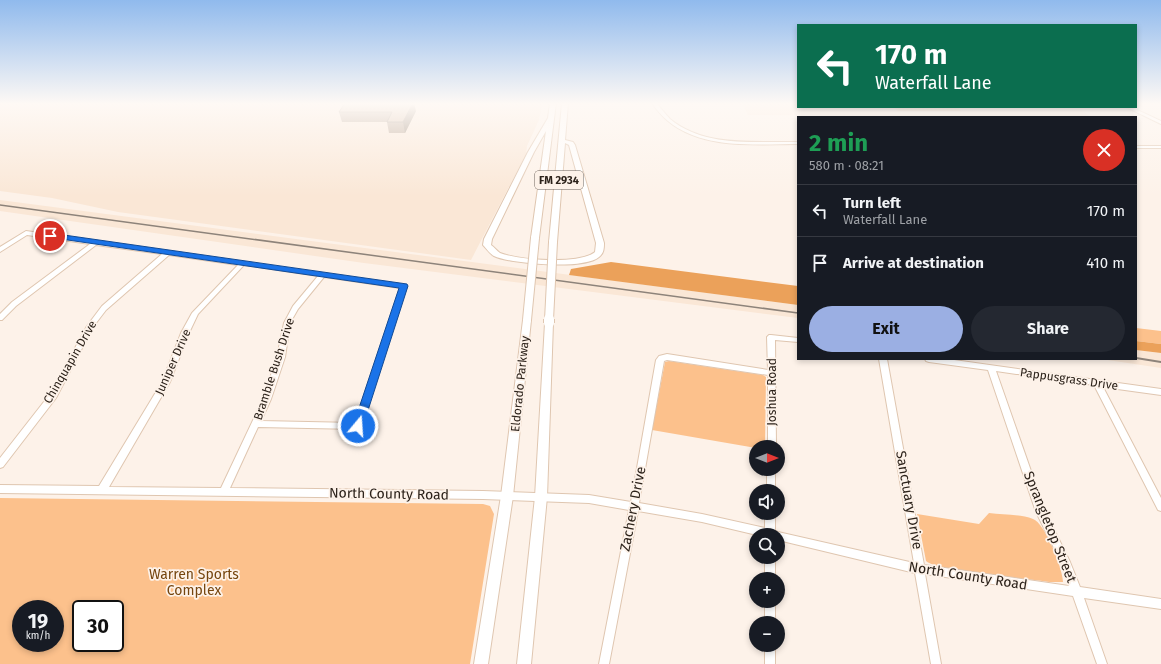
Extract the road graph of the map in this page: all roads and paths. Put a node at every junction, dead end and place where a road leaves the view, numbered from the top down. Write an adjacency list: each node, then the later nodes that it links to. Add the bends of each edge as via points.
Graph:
1 (542, 134): 5 (main road, via 488,239 487,245 496,254 576,263 591,259 599,252 600,243 572,145)
2 (549, 134): 28 (main road, Eldorado Parkway, bridge)
3 (563, 134): 5 (main road, Eldorado Parkway / FM 2934)
4 (697, 134): 6 (street, via 737,142)
5 (562, 141): 29 (main road, Eldorado Parkway / FM 2934, bridge, via 553,242)
6 (797, 143)
7 (1137, 147): 8 (street)
8 (1161, 147)
9 (96, 242): 10 (street, via 26,233); 11 (street); 14 (street, via 14,304)
10 (0, 250)
11 (167, 253): 12 (street); 24 (street, Chinquapin Drive, via 110,303 90,326 52,396)
12 (243, 263): 13 (street); 26 (street, Juniper Drive, via 195,313 166,382)
13 (322, 275): 22 (street, Bramble Bush Drive, via 295,308 288,323 281,357); 22 (street, via 404,286 358,426)
14 (0, 318)
15 (797, 340): 19 (street, Joshua Road, via 771,337)
16 (883, 360): 34 (street, Sanctuary Drive)
17 (936, 360): 18 (street, Pappusgrass Drive)
18 (990, 368): 20 (street, Pappusgrass Drive); 35 (street, Sprangletop Street, via 1041,512 1067,565)
19 (772, 373): 23 (street, Joshua Road); 30 (street, Zachery Drive, via 664,357 660,360)
20 (1097, 383): 21 (street, Pappusgrass Drive); 31 (street)
21 (1161, 392)
22 (256, 424): 27 (street, Bramble Bush Drive)
23 (772, 440)
24 (0, 464)
25 (0, 489): 26 (street, North County Road)
26 (102, 490): 27 (street, North County Road)
27 (224, 492): 28 (street, North County Road)
28 (508, 496): 29 (street, North County Road); 38 (main road, Eldorado Parkway)
29 (541, 497): 30 (street, North County Road, via 589,499); 39 (main road, Eldorado Parkway)
30 (634, 505): 32 (street, North County Road); 40 (street, Zachery Drive)
31 (1161, 507)
32 (749, 529)
33 (785, 538): 34 (street, North County Road)
34 (920, 570): 35 (street, North County Road); 42 (street, Sanctuary Drive)
35 (1076, 592): 36 (street, North County Road); 43 (street, Sprangletop Street)
36 (1161, 604)
37 (770, 652): 41 (street)
38 (482, 664)
39 (524, 664)
40 (604, 664)
41 (770, 664)
42 (936, 664)
43 (1102, 664)

